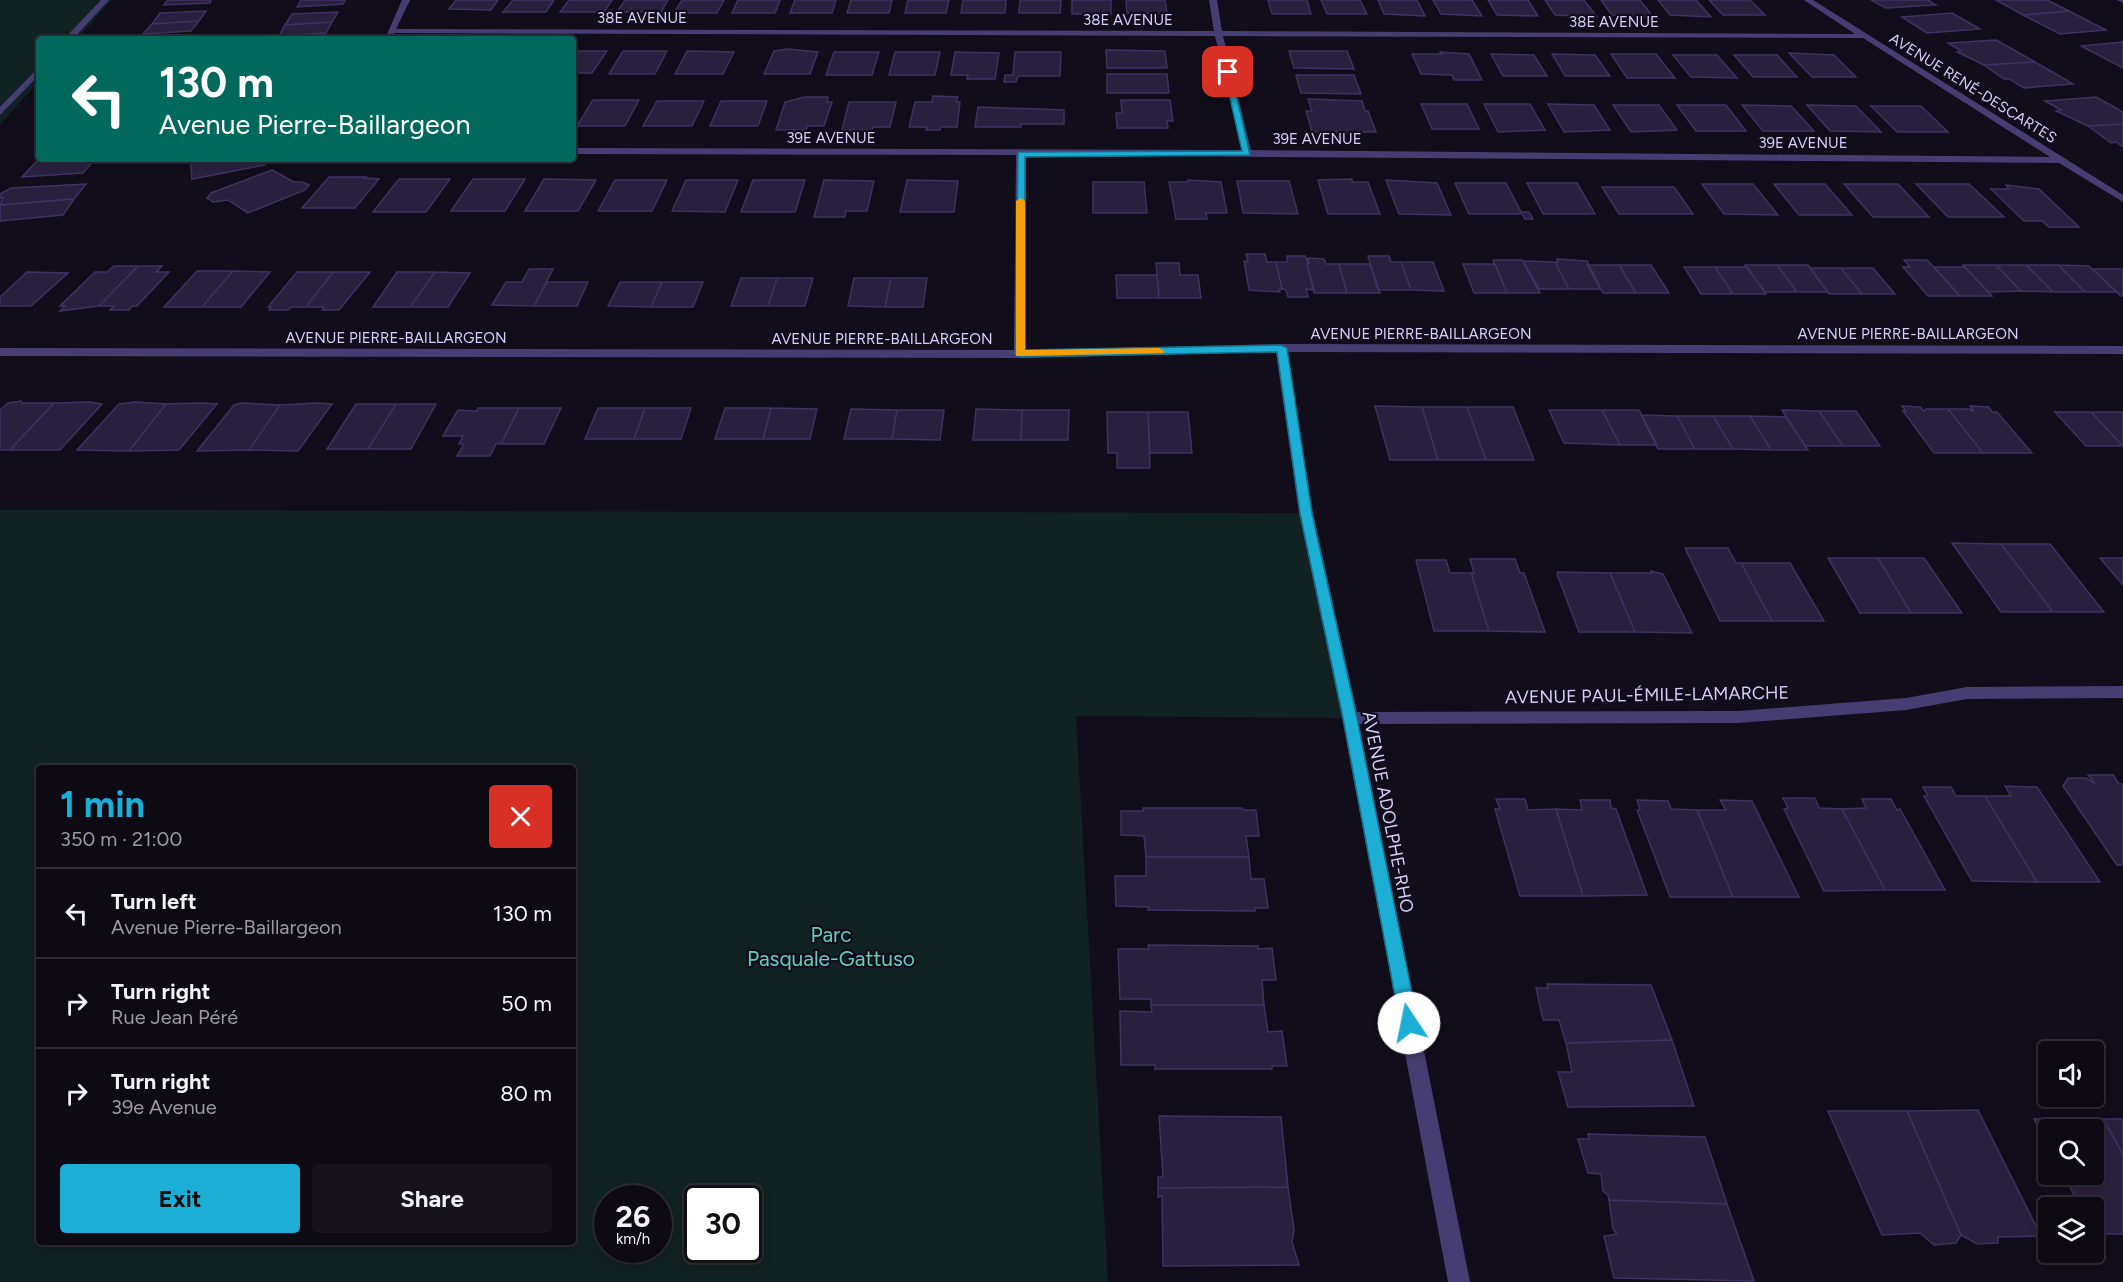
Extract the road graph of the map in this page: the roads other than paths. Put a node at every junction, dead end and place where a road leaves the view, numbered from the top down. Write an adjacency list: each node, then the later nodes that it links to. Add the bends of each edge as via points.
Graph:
1 (105, 0): 7 (street)
2 (406, 0): 6 (street)
3 (1213, 0): 5 (street)
4 (1808, 0): 8 (street, AVENUE RENÉ-DESCARTES)
5 (1218, 33): 6 (street, 38E AVENUE); 8 (street, 38E AVENUE); 12 (street)
6 (389, 35)
7 (72, 36)
8 (1866, 36): 14 (street, AVENUE RENÉ-DESCARTES)
9 (36, 73): 10 (street)
10 (0, 112)
11 (576, 151): 13 (street, 39E AVENUE)
12 (1247, 153): 13 (street, 39E AVENUE); 14 (street, 39E AVENUE)
13 (1021, 154): 19 (street)
14 (2061, 160): 15 (street, AVENUE RENÉ-DESCARTES)
15 (2123, 199)
16 (1281, 348): 17 (street, AVENUE PIERRE-BAILLARGEON); 19 (street, AVENUE PIERRE-BAILLARGEON); 21 (street, AVENUE ADOLPHE-RHO, via 1306,513)
17 (2123, 350)
18 (0, 352): 19 (street, AVENUE PIERRE-BAILLARGEON)
19 (1020, 354)
20 (2123, 693): 21 (street, AVENUE PAUL-ÉMILE-LAMARCHE, via 1967,693 1906,704 1738,717)
21 (1350, 718): 22 (street, AVENUE ADOLPHE-RHO)
22 (1459, 1282)

